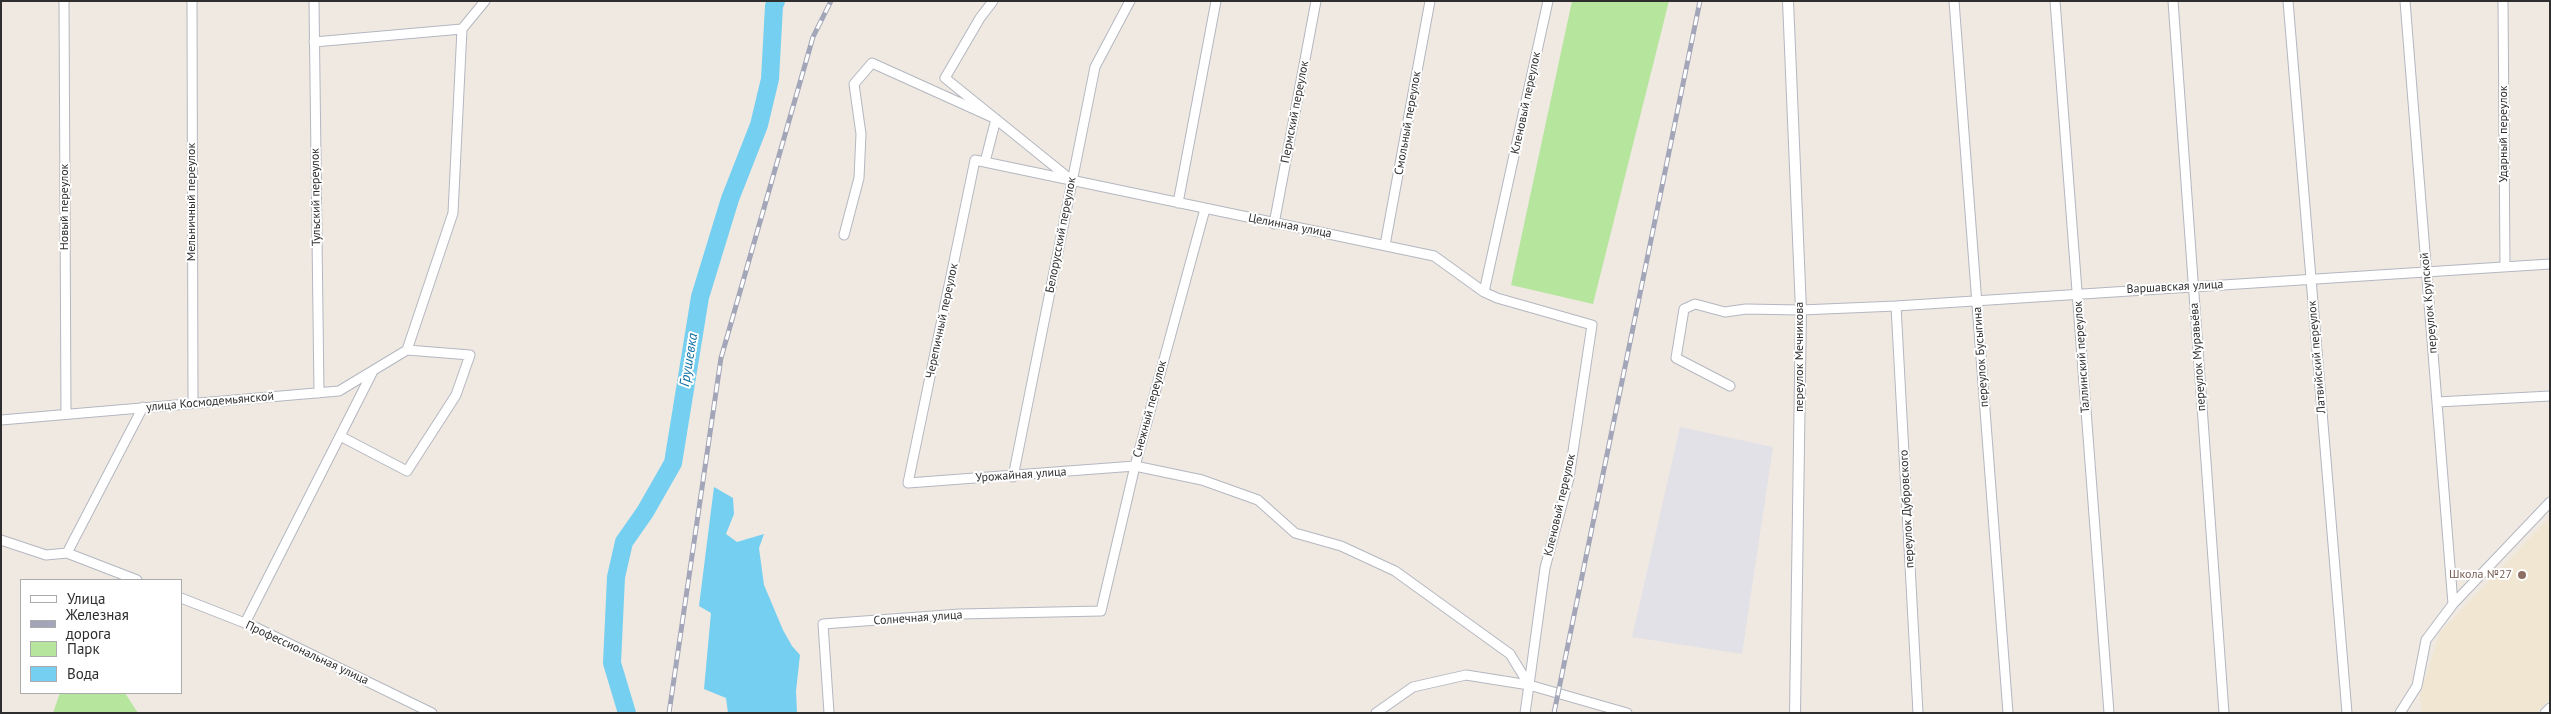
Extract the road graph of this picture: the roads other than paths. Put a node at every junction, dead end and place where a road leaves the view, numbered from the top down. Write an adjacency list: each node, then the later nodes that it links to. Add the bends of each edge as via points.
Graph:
1 (64, 1): 48 (street, Новый переулок)
2 (192, 1): 46 (street, Мельничный переулок)
3 (314, 1): 19 (street, Тульский переулок)
4 (485, 1): 18 (street)
5 (993, 1): 20 (street, via 945,78)
6 (1130, 1): 23 (street, Белорусский переулок, via 1095,67)
7 (1216, 1): 24 (street)
8 (1316, 1): 26 (street, Пермский переулок)
9 (1430, 1): 28 (street, Смольный переулок)
10 (1548, 1): 34 (street, Кленовый переулок)
11 (1788, 1): 38 (street, переулок Мечникова)
12 (1954, 1): 36 (street, переулок Бусыгина)
13 (2055, 1): 35 (street, Таллинский переулок)
14 (2173, 1): 33 (street, переулок Муравьёва)
15 (2288, 1): 32 (street, Латвийский переулок)
16 (2405, 1): 31 (street, переулок Крупской)
17 (2503, 1): 30 (street, Ударный переулок)
18 (462, 29): 19 (street); 40 (street, via 453,212)
19 (314, 42): 43 (street, Тульский переулок)
20 (996, 119): 22 (street); 23 (street); 27 (street, via 872,63 854,84 861,134 859,178)
21 (975, 160): 22 (street, Целинная улица); 53 (street, Черепичный переулок)
22 (985, 162): 23 (street, Целинная улица)
23 (1072, 181): 24 (street, Целинная улица); 52 (street, Белорусский переулок)
24 (1178, 203): 25 (street, Целинная улица)
25 (1205, 209): 26 (street, Целинная улица); 51 (street, Снежный переулок)
26 (1274, 224): 28 (street, Целинная улица)
27 (844, 235)
28 (1386, 245): 34 (street, Целинная улица, via 1434,256)
29 (2550, 264): 30 (street, Варшавская улица)
30 (2505, 266): 31 (street, Варшавская улица)
31 (2426, 272): 32 (street, Варшавская улица); 45 (street, переулок Крупской)
32 (2310, 279): 33 (street, Варшавская улица); 74 (street, Латвийский переулок)
33 (2192, 286): 35 (street, Варшавская улица); 73 (street, переулок Муравьёва)
34 (1484, 292): 39 (street, Целинная улица)
35 (2077, 293): 36 (street, Варшавская улица); 72 (street, Таллинский переулок)
36 (1977, 301): 37 (street, Варшавская улица); 71 (street, переулок Бусыгина)
37 (1896, 306): 38 (street, Варшавская улица); 70 (street, переулок Дубровского)
38 (1801, 310): 42 (street, Варшавская улица, via 1724,312 1695,304 1684,309 1676,358); 69 (street, переулок Мечникова)
39 (1592, 324): 62 (street, Кленовый переулок, via 1569,478 1545,568)
40 (407, 350): 41 (street, улица Космодемьянской); 50 (street, via 470,355 456,394 407,471)
41 (373, 370): 43 (street, улица Космодемьянской, via 339,391); 50 (street)
42 (1730, 386)
43 (319, 393): 46 (street, улица Космодемьянской)
44 (2550, 396): 45 (street)
45 (2437, 402): 59 (street, переулок Крупской)
46 (193, 403): 47 (street, улица Космодемьянской)
47 (143, 407): 48 (street, улица Космодемьянской); 56 (street)
48 (66, 413): 49 (street, улица Космодемьянской)
49 (1, 420)
50 (340, 436): 61 (street)
51 (1135, 466): 52 (street, Урожайная улица); 60 (street, Снежный переулок); 62 (street, Урожайная улица, via 1202,480 1258,500 1295,533 1341,546 1395,572 1510,654)
52 (1013, 477): 53 (street, Урожайная улица)
53 (908, 483)
54 (2550, 502): 59 (street)
55 (1, 540): 56 (street, via 46,555)
56 (67, 552): 57 (street)
57 (134, 579)
58 (182, 598): 61 (street, Профессиональная улица)
59 (2453, 604): 75 (street, via 2426,640 2417,686)
60 (1101, 611): 65 (street, Солнечная улица, via 960,614 823,624)
61 (245, 623): 64 (street, Профессиональная улица)
62 (1530, 685): 66 (street, via 1466,675 1413,687); 67 (street, Кленовый переулок); 68 (street)
63 (2550, 708): 76 (street)
64 (432, 713)
65 (829, 713)
66 (1376, 713)
67 (1524, 713)
68 (1627, 713)
69 (1795, 713)
70 (1918, 713)
71 (2008, 713)
72 (2109, 713)
73 (2224, 713)
74 (2347, 713)
75 (2400, 713)
76 (2545, 713)

